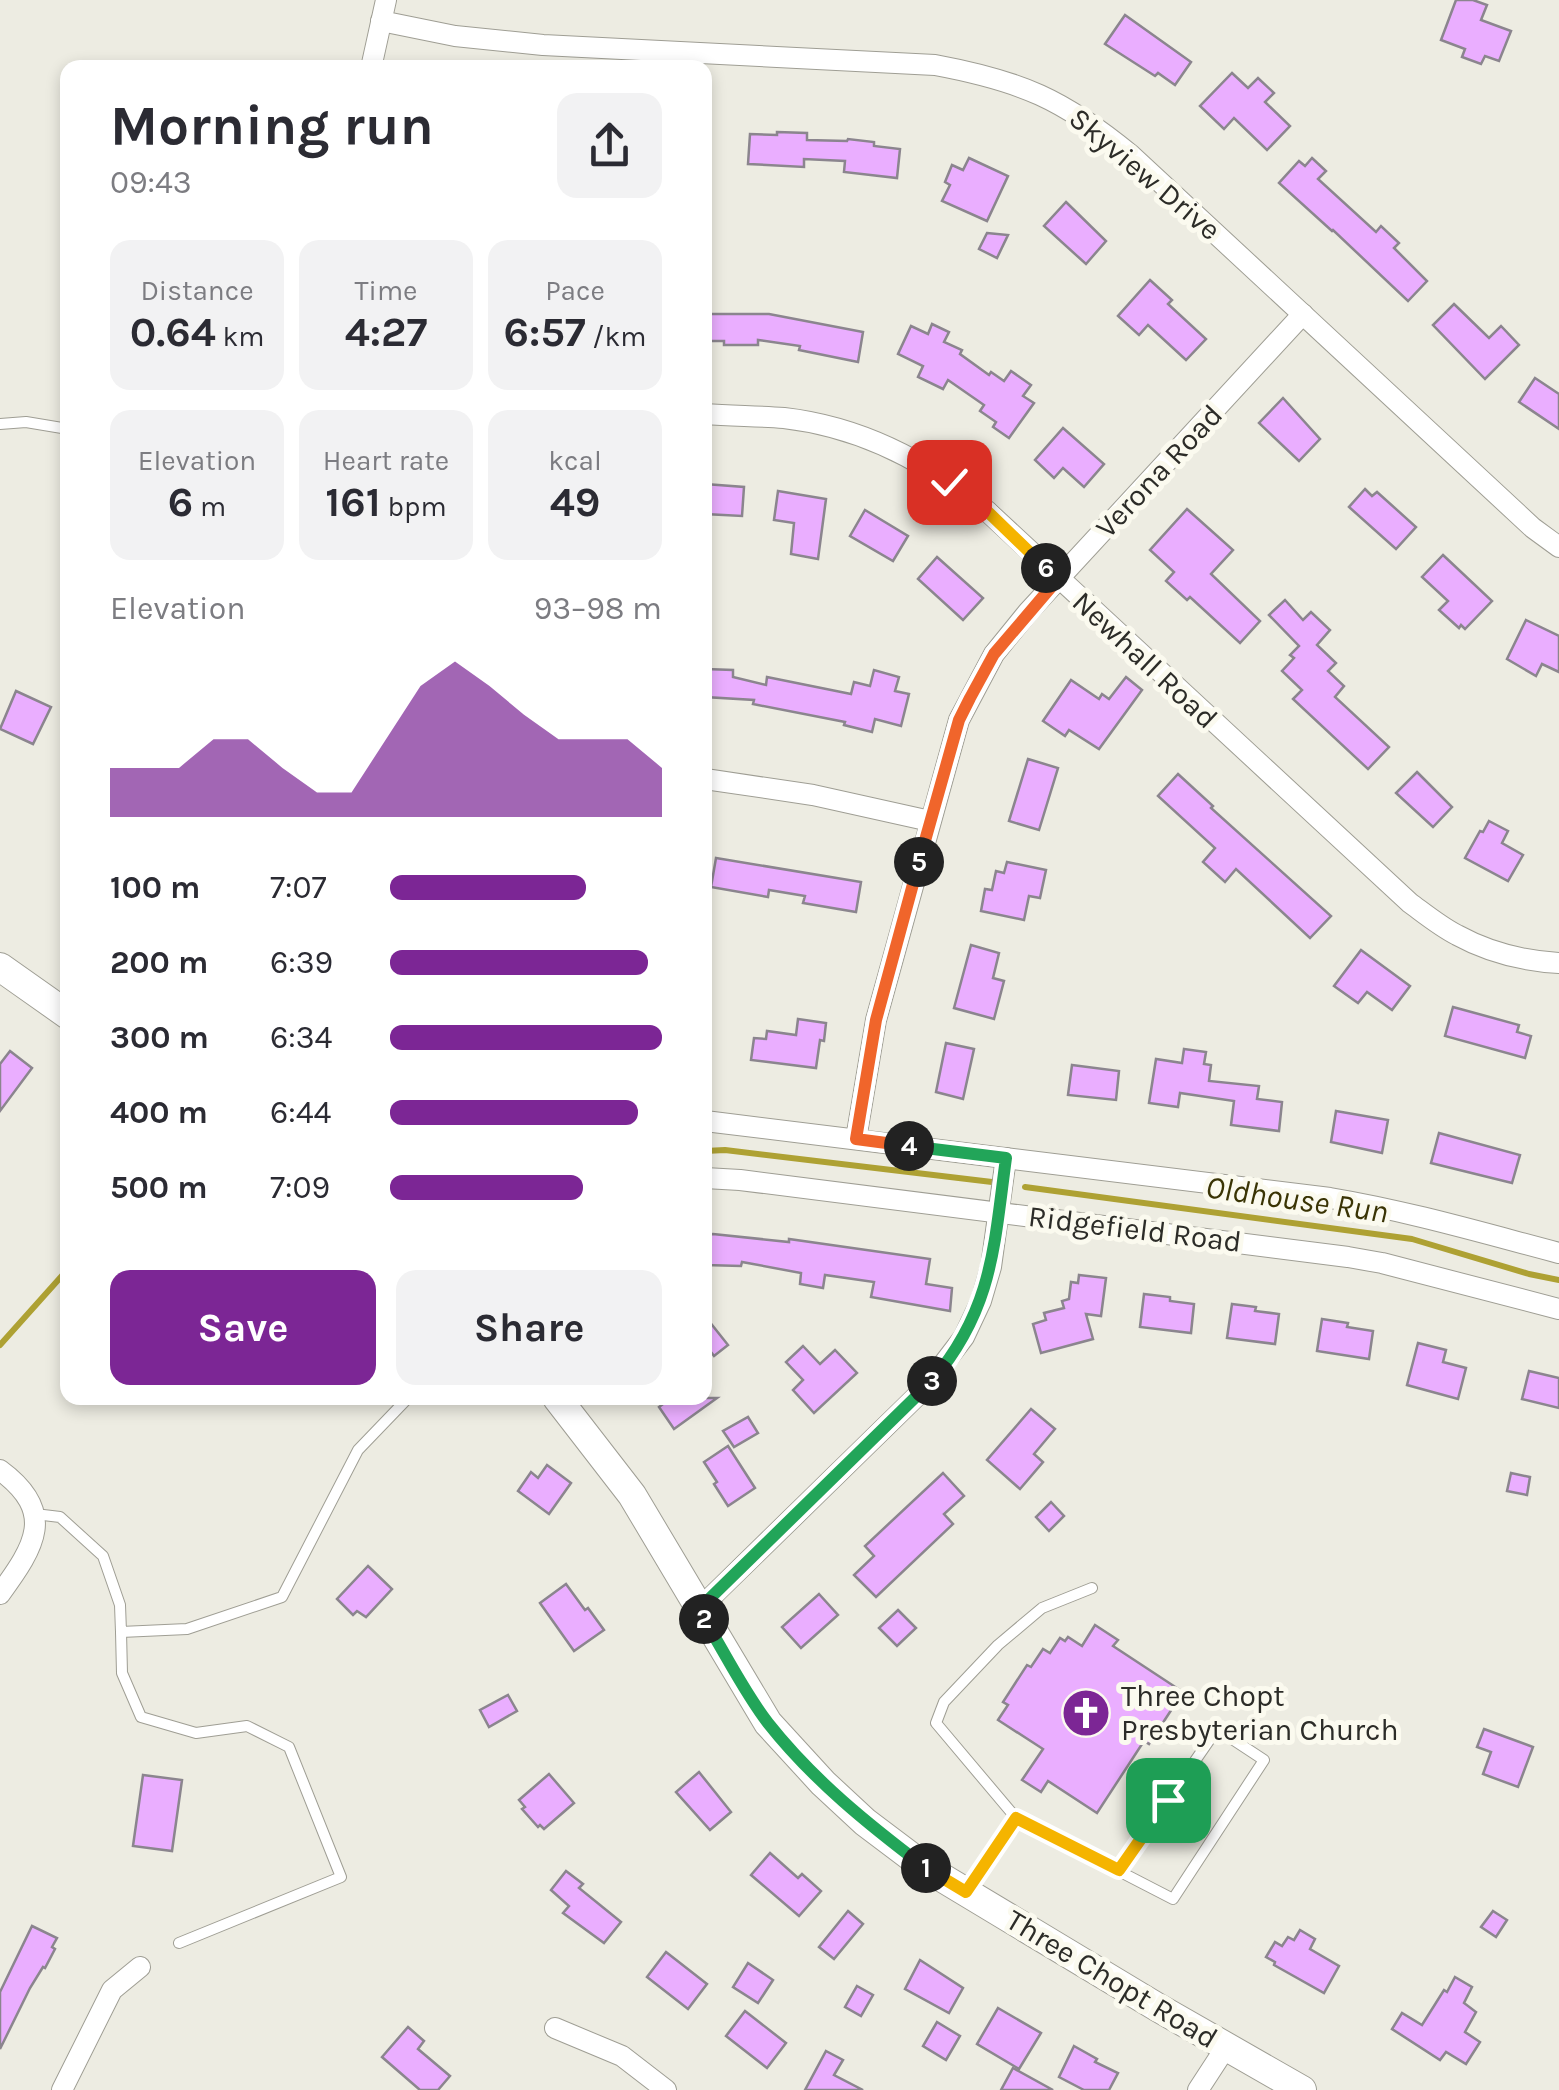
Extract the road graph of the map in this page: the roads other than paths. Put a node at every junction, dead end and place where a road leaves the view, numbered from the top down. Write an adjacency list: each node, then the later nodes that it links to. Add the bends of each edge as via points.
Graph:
1 (384, 10): 2 (street); 3 (street, Skyview Drive, via 456,36 934,65 1000,79 1094,124)
2 (373, 60)
3 (1303, 314): 7 (street, Skyview Drive); 8 (street, Verona Road)
4 (712, 414): 8 (street, Newhall Road, via 810,422 910,456 965,493)
5 (0, 424): 6 (lane)
6 (60, 428)
7 (1559, 547)
8 (1058, 579): 10 (street, Verona Road, via 994,654 970,698); 11 (street, Newhall Road, via 1410,903 1457,936 1501,954)
9 (712, 779): 10 (street)
10 (930, 822): 15 (street, Verona Road, via 876,1020)
11 (1559, 964)
12 (0, 966): 13 (main road)
13 (60, 1009)
14 (712, 1122): 15 (street, Ridgefield Road)
15 (856, 1139): 16 (street, Ridgefield Road)
16 (1006, 1158): 18 (street); 19 (street, Ridgefield Road, via 1379,1206)
17 (712, 1179): 18 (street, Ridgefield Road)
18 (999, 1212): 20 (street, Ridgefield Road, via 1365,1260); 27 (street, via 981,1301 944,1367)
19 (1559, 1253)
20 (1559, 1310)
21 (401, 1405): 28 (lane, via 358,1450 282,1597 187,1629)
22 (561, 1405): 27 (main road, Three Chopt Road, via 632,1495)
23 (0, 1470): 24 (street, via 28,1495)
24 (34, 1514): 26 (street, via 27,1554); 28 (lane, via 60,1517 103,1556 120,1605)
25 (1092, 1588): 29 (lane, via 1042,1608 944,1702 936,1722)
26 (0, 1594)
27 (699, 1609): 31 (main road, Three Chopt Road, via 768,1723 823,1783 880,1833)
28 (121, 1632): 32 (lane, via 122,1673 141,1717 196,1733 248,1726 289,1747 341,1877)
29 (1016, 1818): 30 (lane); 31 (lane)
30 (1119, 1870): 30 (lane, via 1173,1900 1264,1760 1217,1729)
31 (966, 1892): 35 (main road, Three Chopt Road)
32 (179, 1943)
33 (140, 1968): 36 (street, via 112,1990)
34 (555, 2028): 37 (street, via 622,2056)
35 (1226, 2047): 38 (street); 39 (main road, Three Chopt Road)
36 (62, 2090)
37 (666, 2090)
38 (1198, 2090)
39 (1302, 2090)

